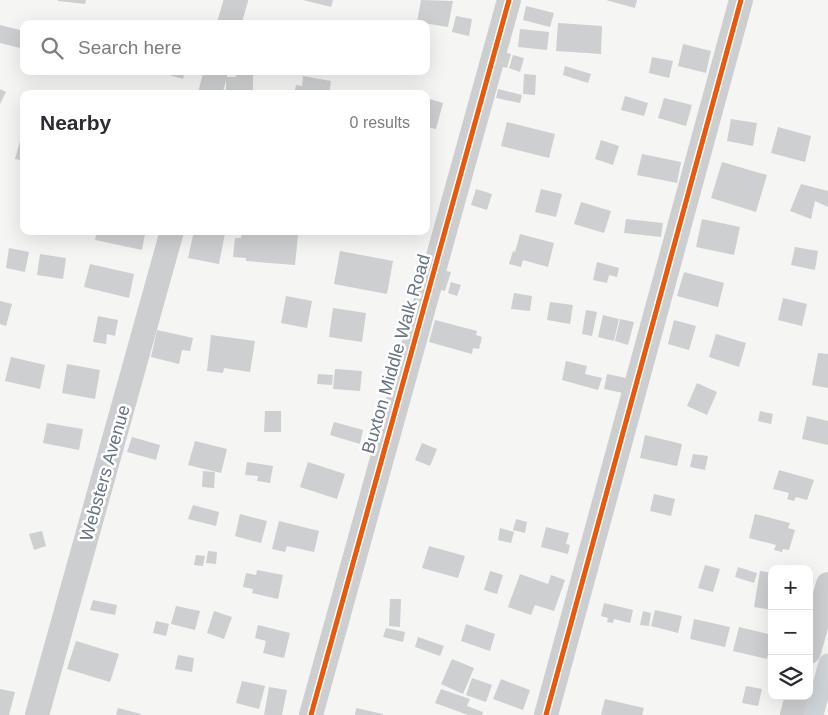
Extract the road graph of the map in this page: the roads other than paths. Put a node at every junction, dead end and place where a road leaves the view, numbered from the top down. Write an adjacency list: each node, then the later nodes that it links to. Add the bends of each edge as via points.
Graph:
1 (236, 0): 4 (street)
2 (509, 0): 12 (street, Buxton Middle Walk Road)
3 (741, 0): 13 (street)
4 (230, 20)
5 (215, 75): 6 (street)
6 (211, 90)
7 (171, 235): 11 (street, Websters Avenue)
8 (828, 584): 9 (street)
9 (813, 638)
10 (796, 700): 14 (street)
11 (37, 715)
12 (310, 715)
13 (546, 715)
14 (792, 715)

